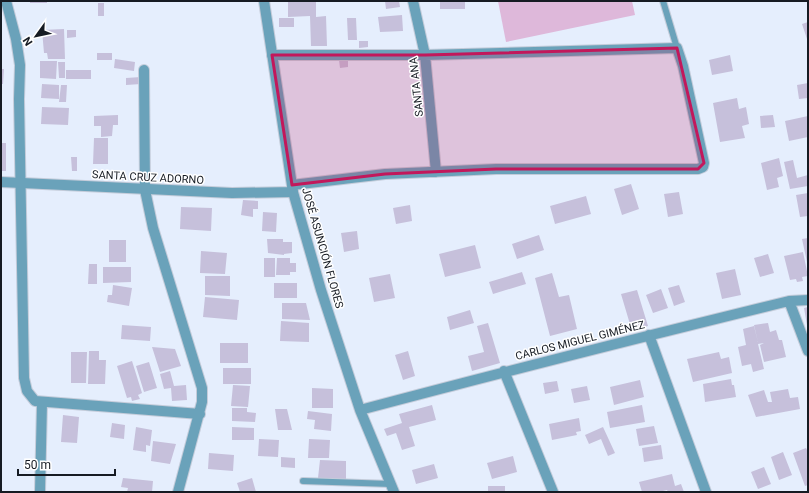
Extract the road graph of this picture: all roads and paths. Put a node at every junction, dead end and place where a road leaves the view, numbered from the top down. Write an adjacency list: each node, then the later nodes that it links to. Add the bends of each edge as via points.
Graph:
1 (6, 1): 11 (street, via 20,65)
2 (264, 1): 6 (street, JOSÉ ASUNCIÓN FLORES)
3 (413, 1): 7 (street, SANTA ANA)
4 (663, 1): 5 (lane)
5 (677, 48): 7 (street); 9 (street, SANTA CRUZ ADORNO, via 683,66 703,167)
6 (272, 55): 7 (street); 12 (street, JOSÉ ASUNCIÓN FLORES)
7 (425, 55): 9 (street, SANTA ANA)
8 (144, 70): 13 (street)
9 (436, 172): 12 (street, SANTA CRUZ ADORNO, via 385,174)
10 (1, 182): 11 (street, SANTA CRUZ ADORNO)
11 (21, 183): 13 (street, SANTA CRUZ ADORNO); 19 (street, via 24,378 27,391 35,401)
12 (293, 189): 13 (street, SANTA CRUZ ADORNO, via 232,193); 20 (street, JOSÉ ASUNCIÓN FLORES, via 321,290)
13 (145, 190): 21 (street, via 153,228 202,388)
14 (808, 300): 15 (street, CARLOS MIGUEL GIMÉNEZ)
15 (789, 301): 16 (street, CARLOS MIGUEL GIMÉNEZ); 17 (street)
16 (649, 335): 18 (street, CARLOS MIGUEL GIMÉNEZ); 27 (street)
17 (808, 351)
18 (504, 372): 20 (street, CARLOS MIGUEL GIMÉNEZ); 26 (street)
19 (42, 402): 21 (street); 24 (street)
20 (360, 410): 23 (street, JOSÉ ASUNCIÓN FLORES)
21 (200, 414): 25 (street)
22 (303, 481): 23 (lane)
23 (392, 488)
24 (40, 492)
25 (178, 492)
26 (553, 492)
27 (706, 492)

